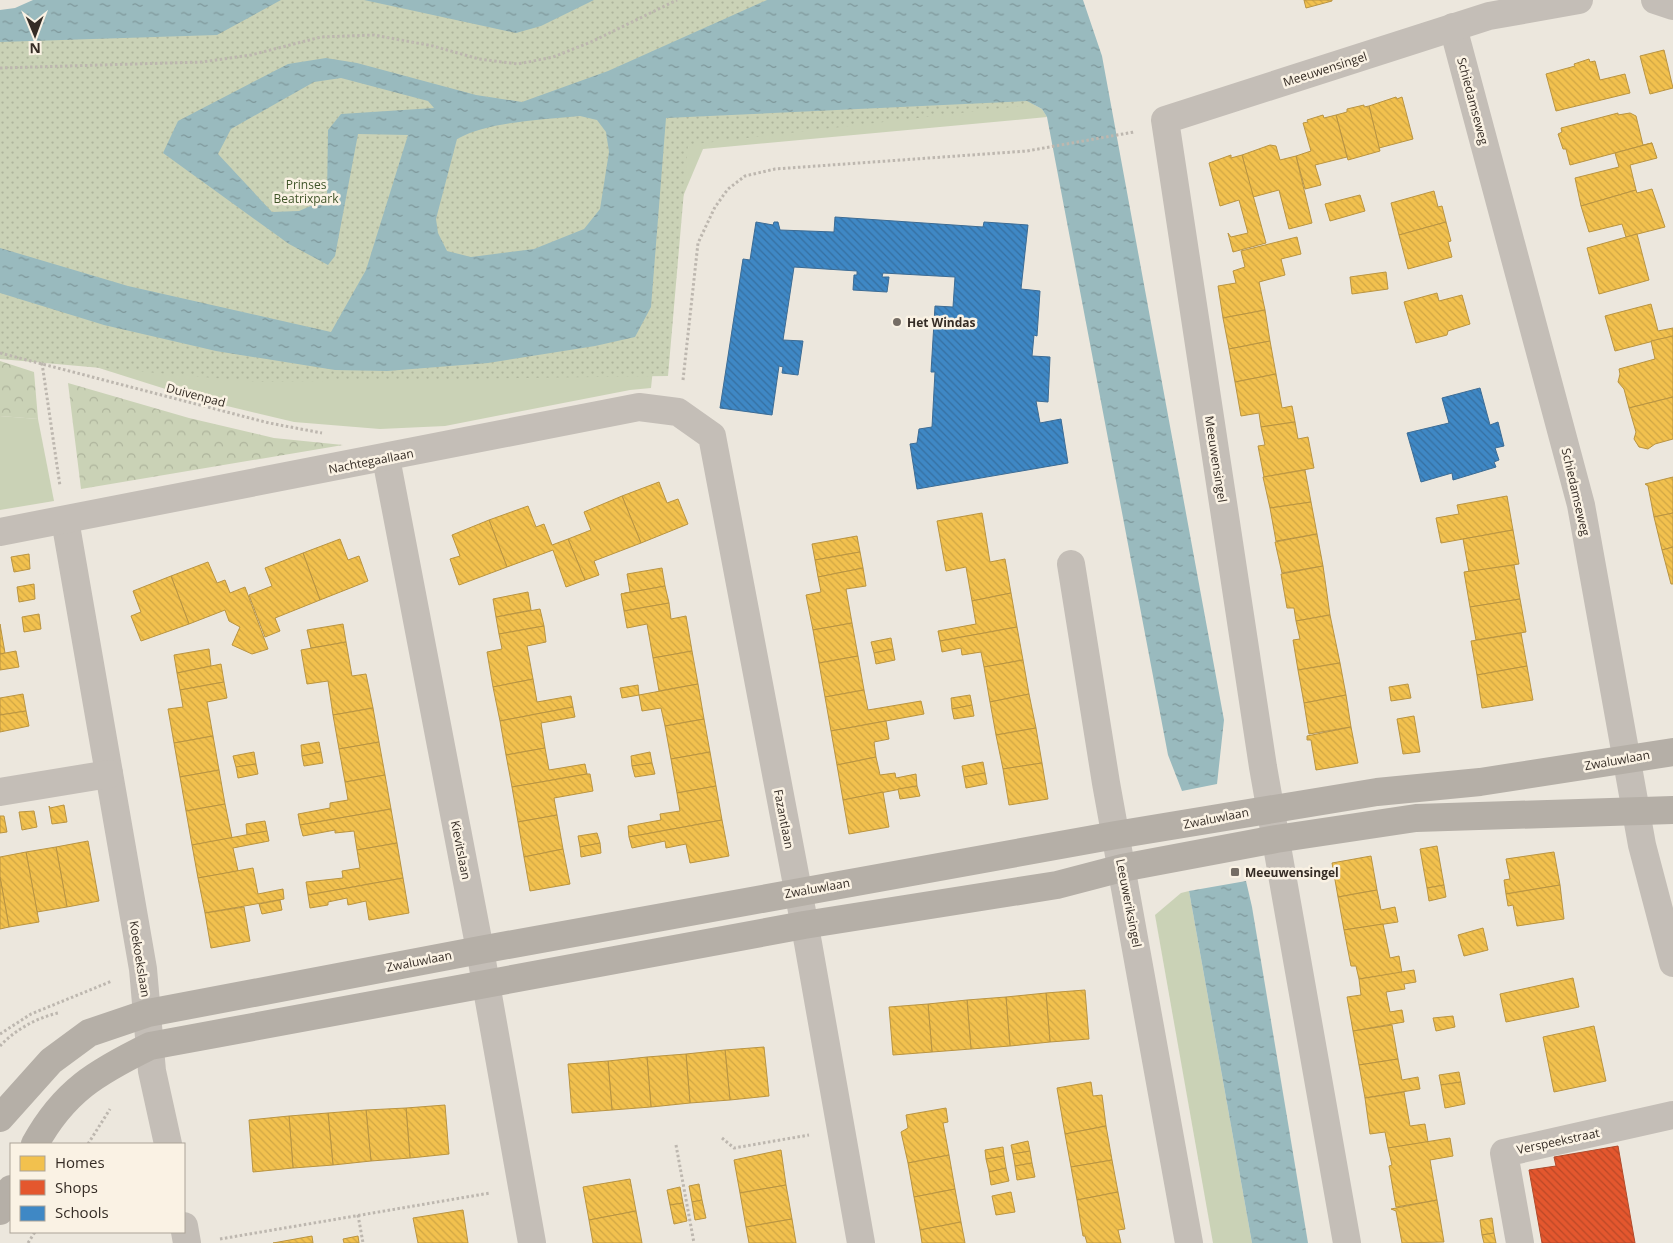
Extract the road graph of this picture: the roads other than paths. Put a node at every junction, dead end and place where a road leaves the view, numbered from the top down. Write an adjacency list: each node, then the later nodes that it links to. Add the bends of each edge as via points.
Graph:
1 (1578, 0): 4 (street, via 1490,16)
2 (1655, 0): 3 (street)
3 (1673, 6)
4 (1454, 27): 11 (street, Schiedamseweg, via 1582,505); 14 (street, Meeuwensingel, via 1165,120)
5 (678, 412): 6 (street, Nachtegaallaan, via 638,408); 20 (street, Fazantlaan, via 712,436)
6 (386, 458): 7 (street, Nachtegaallaan); 22 (street, Kievitslaan)
7 (65, 520): 8 (street, Nachtegaallaan); 12 (street, Koekoekslaan)
8 (0, 532)
9 (1071, 564): 17 (street, Leeuweriksingel)
10 (1673, 752): 11 (main road, Zwaluwlaan)
11 (1627, 757): 14 (main road, Zwaluwlaan, via 1573,768); 16 (street, Schiedamseweg)
12 (110, 774): 13 (street); 25 (street, Koekoekslaan)
13 (0, 792)
14 (1271, 808): 17 (main road, Zwaluwlaan); 18 (street, Meeuwensingel)
15 (1673, 810): 16 (main road)
16 (1637, 812): 18 (main road, via 1416,818); 23 (street, Schiedamseweg, via 1642,846)
17 (1116, 835): 19 (street, Leeuweriksingel); 20 (main road, Zwaluwlaan)
18 (1276, 839): 19 (main road); 36 (street, Meeuwensingel)
19 (1122, 868): 21 (main road, via 1057,885); 35 (street, Leeuweriksingel)
20 (798, 892): 21 (street, Fazantlaan); 22 (main road, Zwaluwlaan)
21 (804, 925): 24 (main road); 34 (street, Fazantlaan)
22 (480, 950): 24 (street, Kievitslaan); 25 (main road, Zwaluwlaan)
23 (1673, 963)
24 (486, 985): 26 (main road); 33 (street, Kievitslaan)
25 (148, 1013): 26 (street, Koekoekslaan); 28 (main road, Zwaluwlaan, via 89,1033 51,1060)
26 (150, 1046): 29 (main road, via 78,1087 47,1123); 30 (street, Koekoekslaan)
27 (1673, 1115): 37 (street, Verspeekstraat, via 1504,1153)
28 (0, 1118)
29 (36, 1143)
30 (168, 1143)
31 (10, 1191): 32 (main road)
32 (0, 1211)
33 (532, 1243)
34 (861, 1243)
35 (1189, 1243)
36 (1347, 1243)
37 (1520, 1243)

